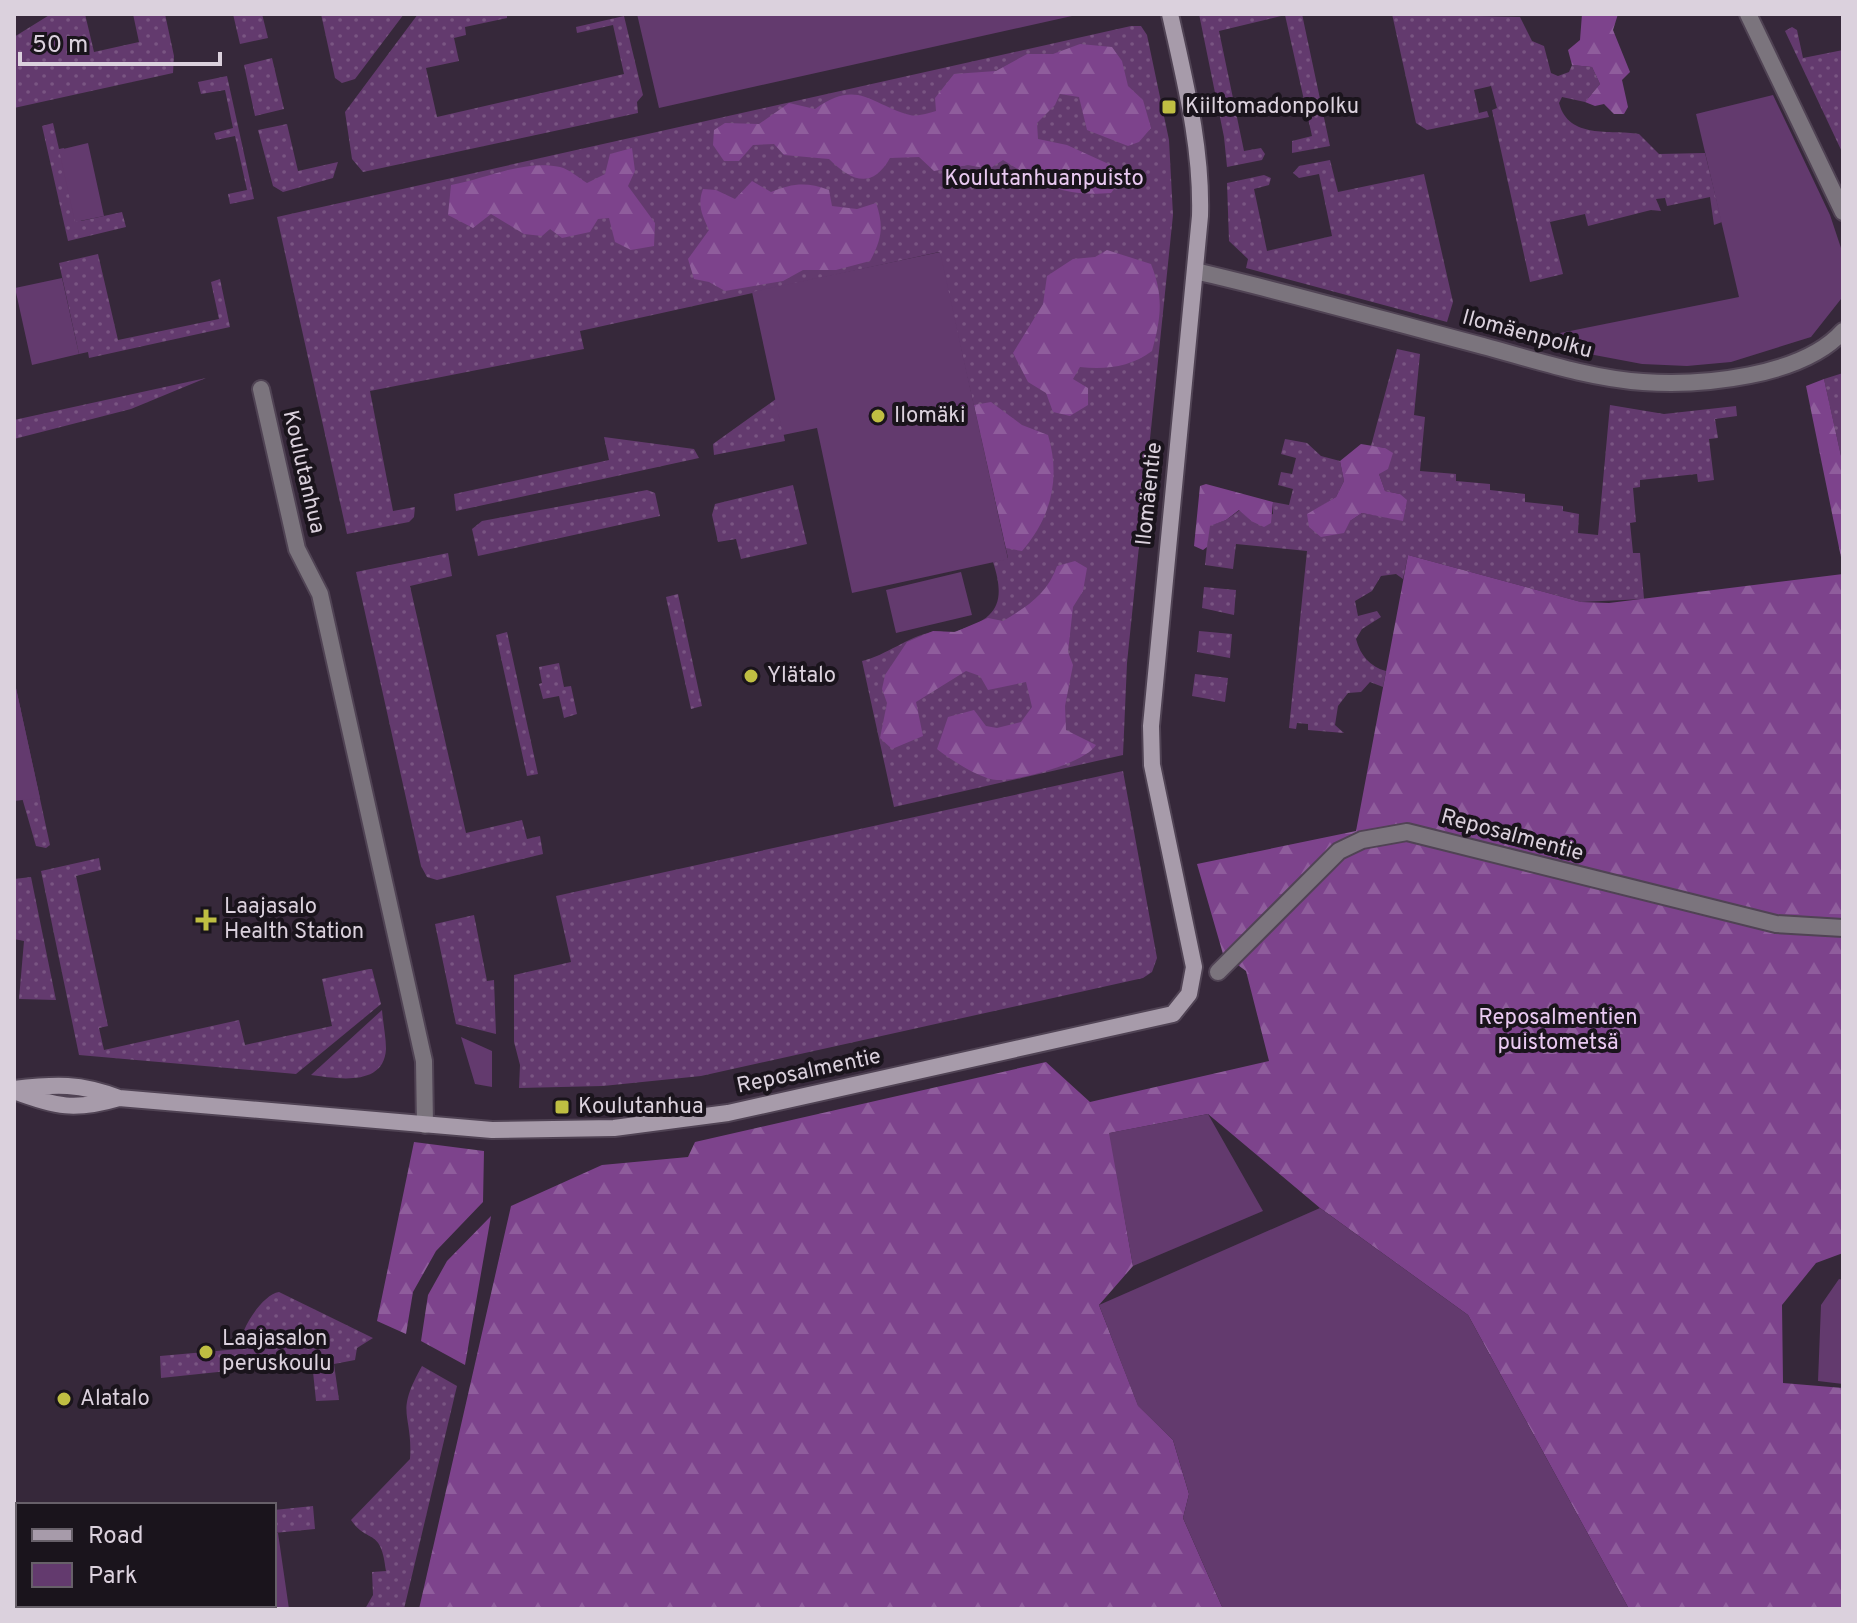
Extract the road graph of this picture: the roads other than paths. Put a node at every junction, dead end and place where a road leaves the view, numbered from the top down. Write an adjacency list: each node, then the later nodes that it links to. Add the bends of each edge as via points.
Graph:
1 (1170, 14): 4 (street, Ilomäentie, via 1198,145)
2 (1748, 14): 3 (street)
3 (1843, 212)
4 (1195, 271): 5 (street, Ilomäenpolku, via 1574,370 1641,382 1758,373 1830,345); 9 (street, Ilomäentie, via 1151,726 1152,765)
5 (1843, 331)
6 (261, 389): 11 (street, Koulutanhua, via 297,549 320,594 393,913 424,1061)
7 (1843, 928): 8 (street, Reposalmentie, via 1776,924 1407,832 1362,840 1339,851)
8 (1218, 972)
9 (1194, 977): 11 (street, Reposalmentie, via 1182,1004 1163,1018 728,1113 559,1131)
10 (14, 1090): 11 (street, Reposalmentie, via 87,1086 119,1098)
11 (425, 1125)

